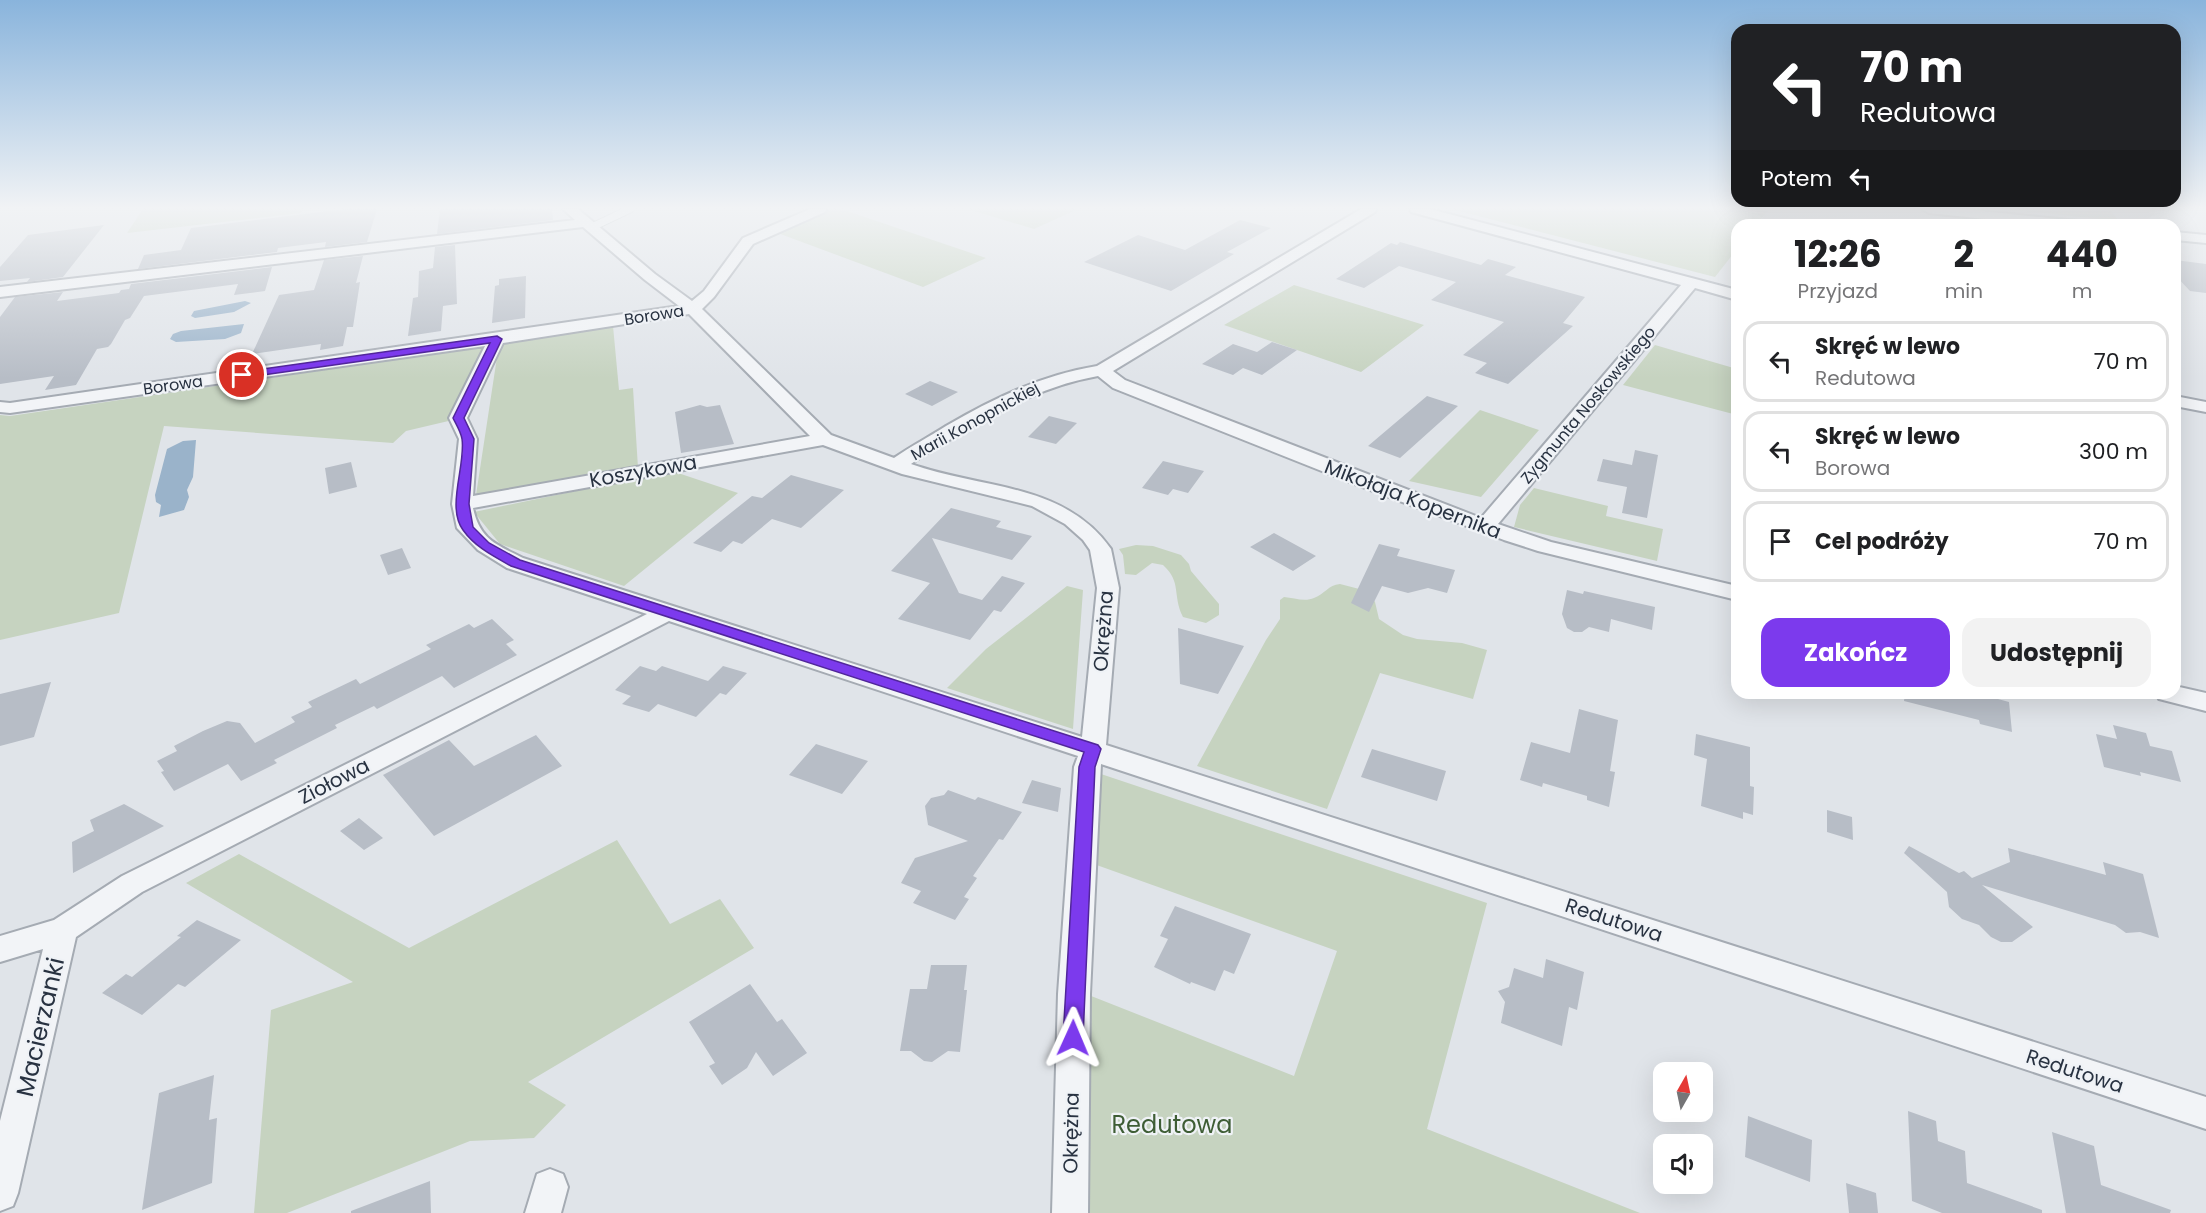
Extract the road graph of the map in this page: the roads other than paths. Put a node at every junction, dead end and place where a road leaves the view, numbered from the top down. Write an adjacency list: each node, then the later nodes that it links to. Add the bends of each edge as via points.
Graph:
1 (231, 266): 7 (street)
2 (638, 266): 9 (street, Okrężna)
3 (729, 266): 9 (street)
4 (1276, 266): 11 (street, Marii Konopnickiej)
5 (1626, 266): 6 (street)
6 (1691, 283): 8 (street); 18 (street, Zygmunta Noskowskiego)
7 (0, 292)
8 (1731, 293)
9 (693, 309): 10 (street, Borowa); 15 (street, Okrężna)
10 (497, 339): 13 (street, Borowa); 17 (street, Redutowa, via 458,418 468,439)
11 (1102, 370): 16 (street, Marii Konopnickiej, via 1058,377 1031,387); 18 (street, Mikołaja Kopernika, via 1119,384)
12 (2181, 402): 14 (street)
13 (5, 407)
14 (2206, 407)
15 (824, 439): 16 (street, Okrężna); 17 (street, Koszykowa)
16 (896, 466): 23 (street, Okrężna, via 1039,502 1072,520 1100,549 1108,588)
17 (462, 504): 20 (street, Redutowa, via 467,528 485,546 515,563)
18 (1485, 526): 19 (street, Mikołaja Kopernika, via 1545,548)
19 (1731, 592)
20 (669, 612): 23 (street, Redutowa); 24 (street, Ziołowa, via 132,884)
21 (2181, 696): 22 (street)
22 (2206, 702)
23 (1093, 749): 26 (street, Redutowa); 28 (street, Okrężna, via 1087,767 1074,994)
24 (63, 930): 25 (street, Ziołowa); 27 (street, Macierzanki)
25 (0, 949)
26 (2206, 1113)
27 (0, 1193)
28 (1070, 1213)

